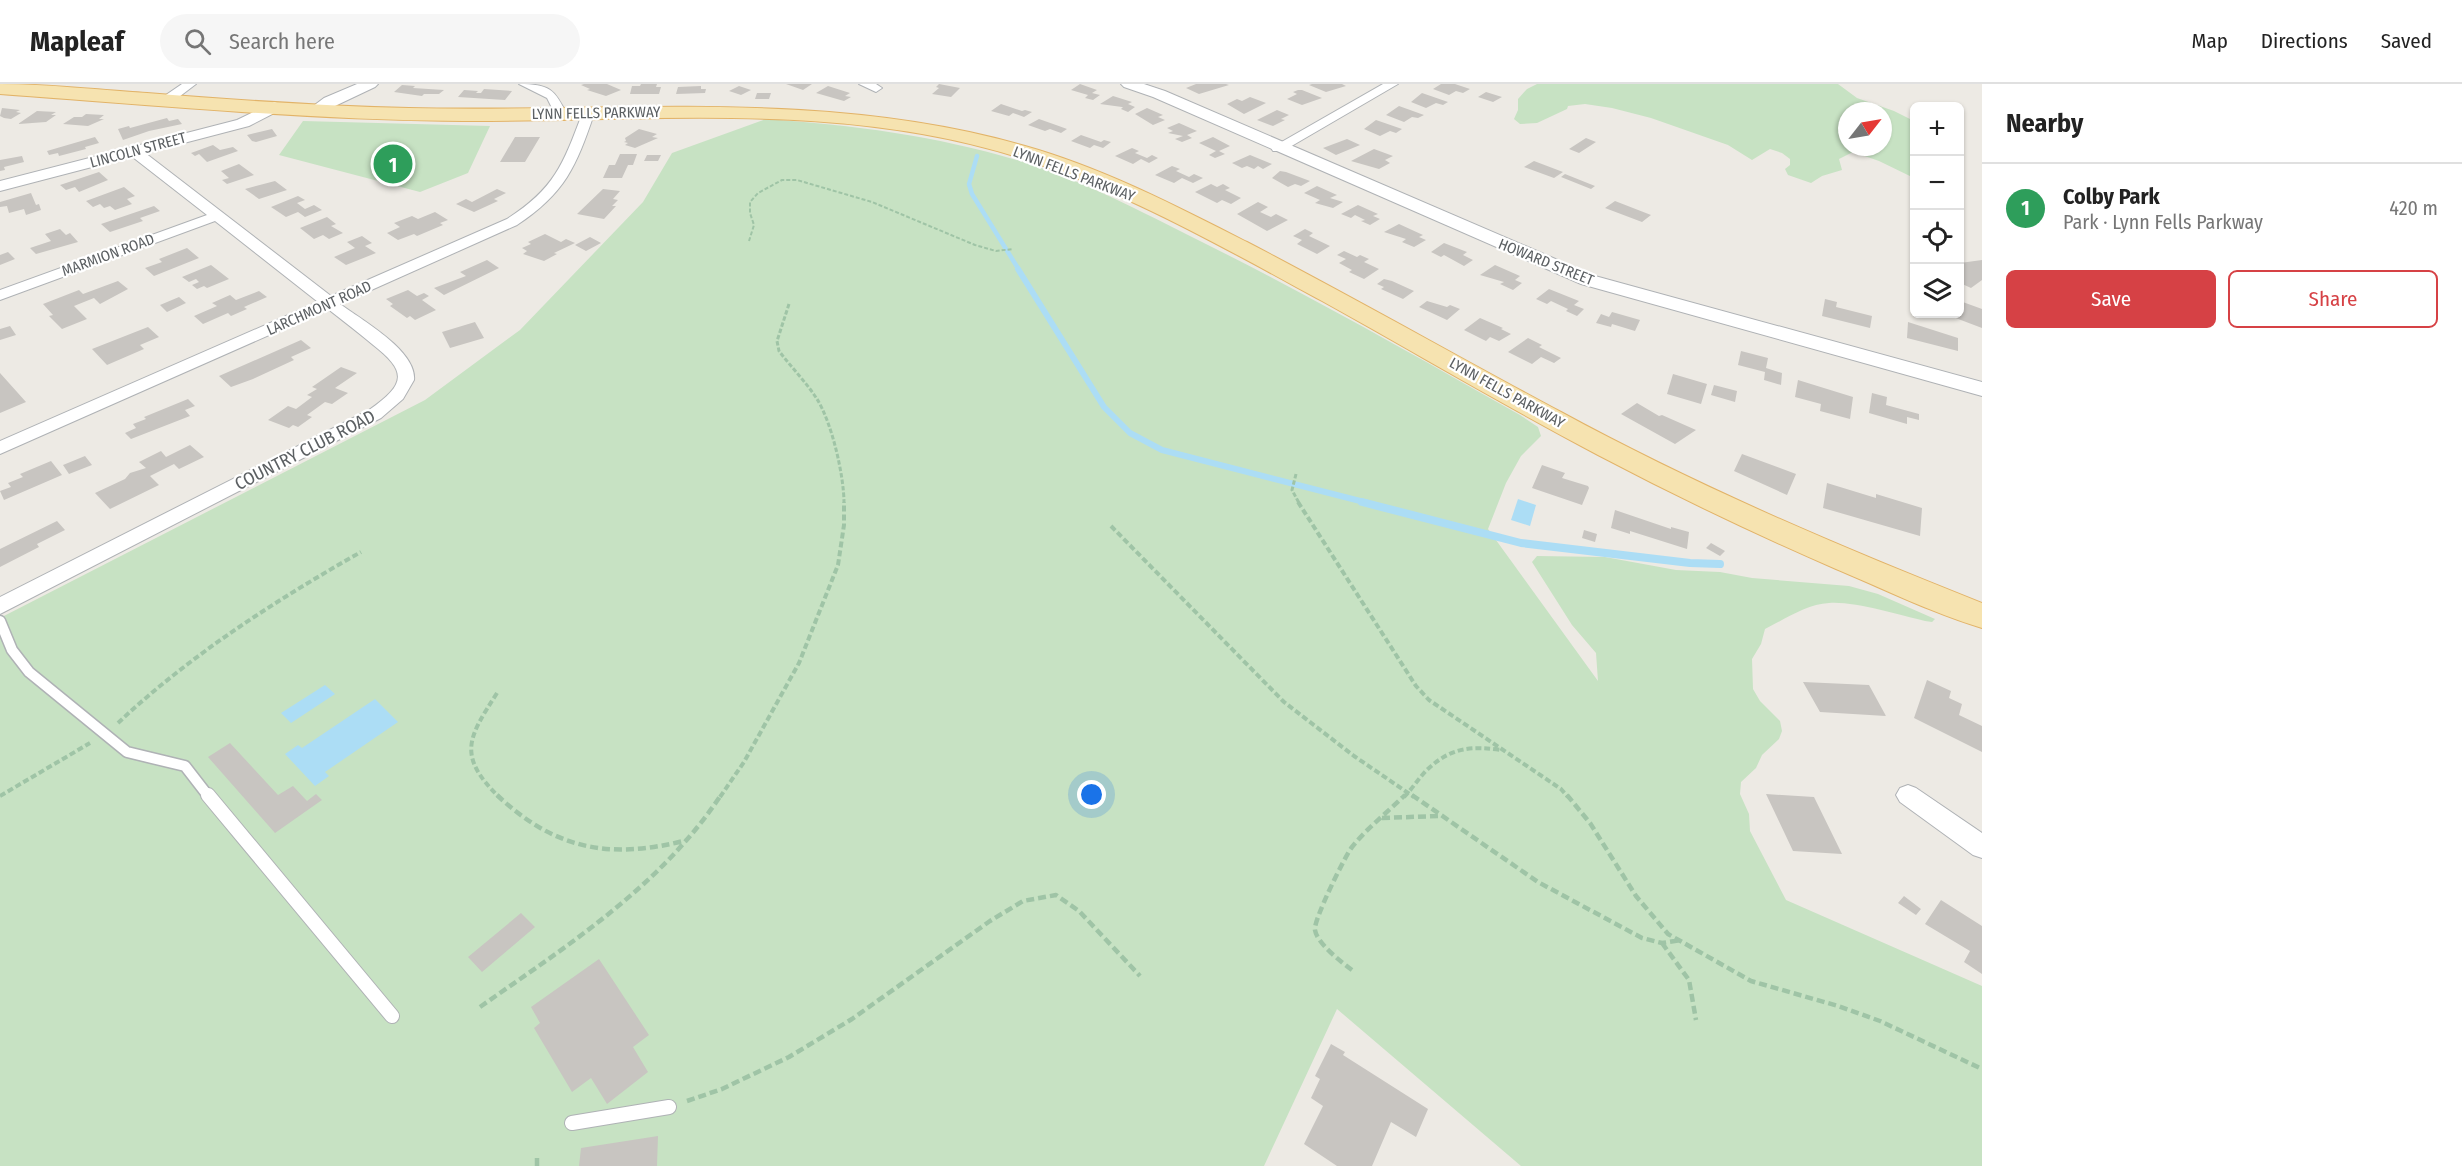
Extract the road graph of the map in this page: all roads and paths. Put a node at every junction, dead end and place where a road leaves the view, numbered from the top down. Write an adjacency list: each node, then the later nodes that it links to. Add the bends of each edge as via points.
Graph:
1 (190, 84): 7 (street)
2 (370, 84): 9 (street)
3 (525, 84): 11 (street, via 553,98)
4 (1129, 84): 12 (street, HOWARD STREET)
5 (1392, 84): 12 (street)
6 (0, 88): 7 (main road, LYNN FELLS PARKWAY)
7 (167, 100): 8 (main road, LYNN FELLS PARKWAY)
8 (274, 107): 9 (main road, LYNN FELLS PARKWAY); 13 (street, LINCOLN STREET, via 247,121)
9 (316, 110): 11 (main road, LYNN FELLS PARKWAY)
10 (588, 114): 11 (main road, LYNN FELLS PARKWAY); 19 (street, LARCHMONT ROAD, via 563,177 532,209 489,233); 27 (main road, LYNN FELLS PARKWAY, via 726,111 843,117 952,134 1056,163 1163,209 1273,265 1690,491 1802,543)
11 (561, 115)
12 (1278, 148): 21 (street, HOWARD STREET, via 1612,288)
13 (135, 152): 14 (street, LINCOLN STREET); 15 (street, COUNTRY CLUB ROAD)
14 (0, 186)
15 (216, 216): 18 (street, MARMION ROAD); 19 (street, COUNTRY CLUB ROAD)
16 (749, 241): 17 (path, via 754,225 750,202 768,187 789,179 872,202 975,244 1000,251)
17 (1013, 249)
18 (0, 295)
19 (330, 303): 22 (street, LARCHMONT ROAD); 26 (street, COUNTRY CLUB ROAD, via 405,364 406,380 390,403)
20 (789, 304): 37 (path, via 777,341 779,351 818,400 844,490 838,565 799,663 775,709 744,762)
21 (1982, 389)
22 (0, 448)
23 (1296, 474): 31 (path, via 1292,489 1416,686 1429,700)
24 (1111, 526): 32 (path, via 1284,702)
25 (362, 552): 30 (path, via 200,655 154,689)
26 (0, 606)
27 (1982, 616)
28 (0, 621): 30 (lane, via 23,666)
29 (497, 693): 37 (path, via 471,737 470,748 489,788 517,814 561,839 585,845 654,848)
30 (105, 734): 34 (path); 44 (lane, via 127,752 185,766)
31 (1504, 751): 32 (path, via 1475,746 1452,753 1430,767); 39 (path, via 1574,802 1635,896 1668,934)
32 (1407, 794): 35 (path); 36 (path)
33 (1908, 795): 38 (street)
34 (0, 796)
35 (1439, 816): 36 (path); 40 (path, via 1538,882 1642,938)
36 (1382, 818): 41 (path, via 1352,847 1317,916 1315,930 1322,944)
37 (688, 840): 43 (path, via 637,892 595,926)
38 (1982, 847)
39 (1682, 940): 40 (path); 46 (path, via 1751,981 1880,1021)
40 (1662, 943): 45 (path, via 1689,980)
41 (1352, 970)
42 (1140, 976): 47 (path, via 1079,911 1056,896 1023,902 852,1019 789,1057 722,1089)
43 (480, 1007)
44 (392, 1016)
45 (1696, 1020)
46 (1982, 1069)
47 (669, 1107): 48 (lane)
48 (572, 1123)
49 (537, 1158): 50 (path)
50 (537, 1166)

